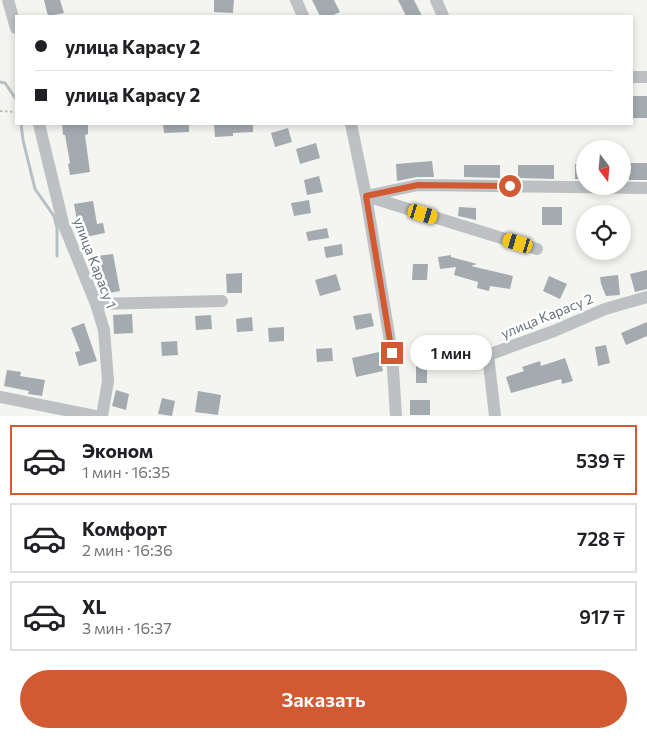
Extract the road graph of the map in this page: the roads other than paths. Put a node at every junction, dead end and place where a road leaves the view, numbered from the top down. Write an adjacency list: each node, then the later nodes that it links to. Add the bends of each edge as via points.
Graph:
1 (8, 0): 6 (street)
2 (296, 0): 4 (street)
3 (436, 0): 5 (street)
4 (303, 15)
5 (443, 15)
6 (15, 24)
7 (633, 77): 8 (street)
8 (647, 77)
9 (39, 125): 16 (street, улица Карасу 1, via 63,223)
10 (350, 125): 12 (street)
11 (647, 188): 12 (street, via 418,185)
12 (366, 196): 13 (street); 20 (street, via 392,353)
13 (537, 249)
14 (647, 297): 21 (street, улица Карасу 2, via 605,309 488,356)
15 (222, 301): 16 (street)
16 (96, 304): 19 (street, улица Карасу 1, via 104,330 108,381)
17 (0, 397): 18 (street)
18 (95, 416)
19 (102, 416)
20 (396, 416)
21 (495, 416)

